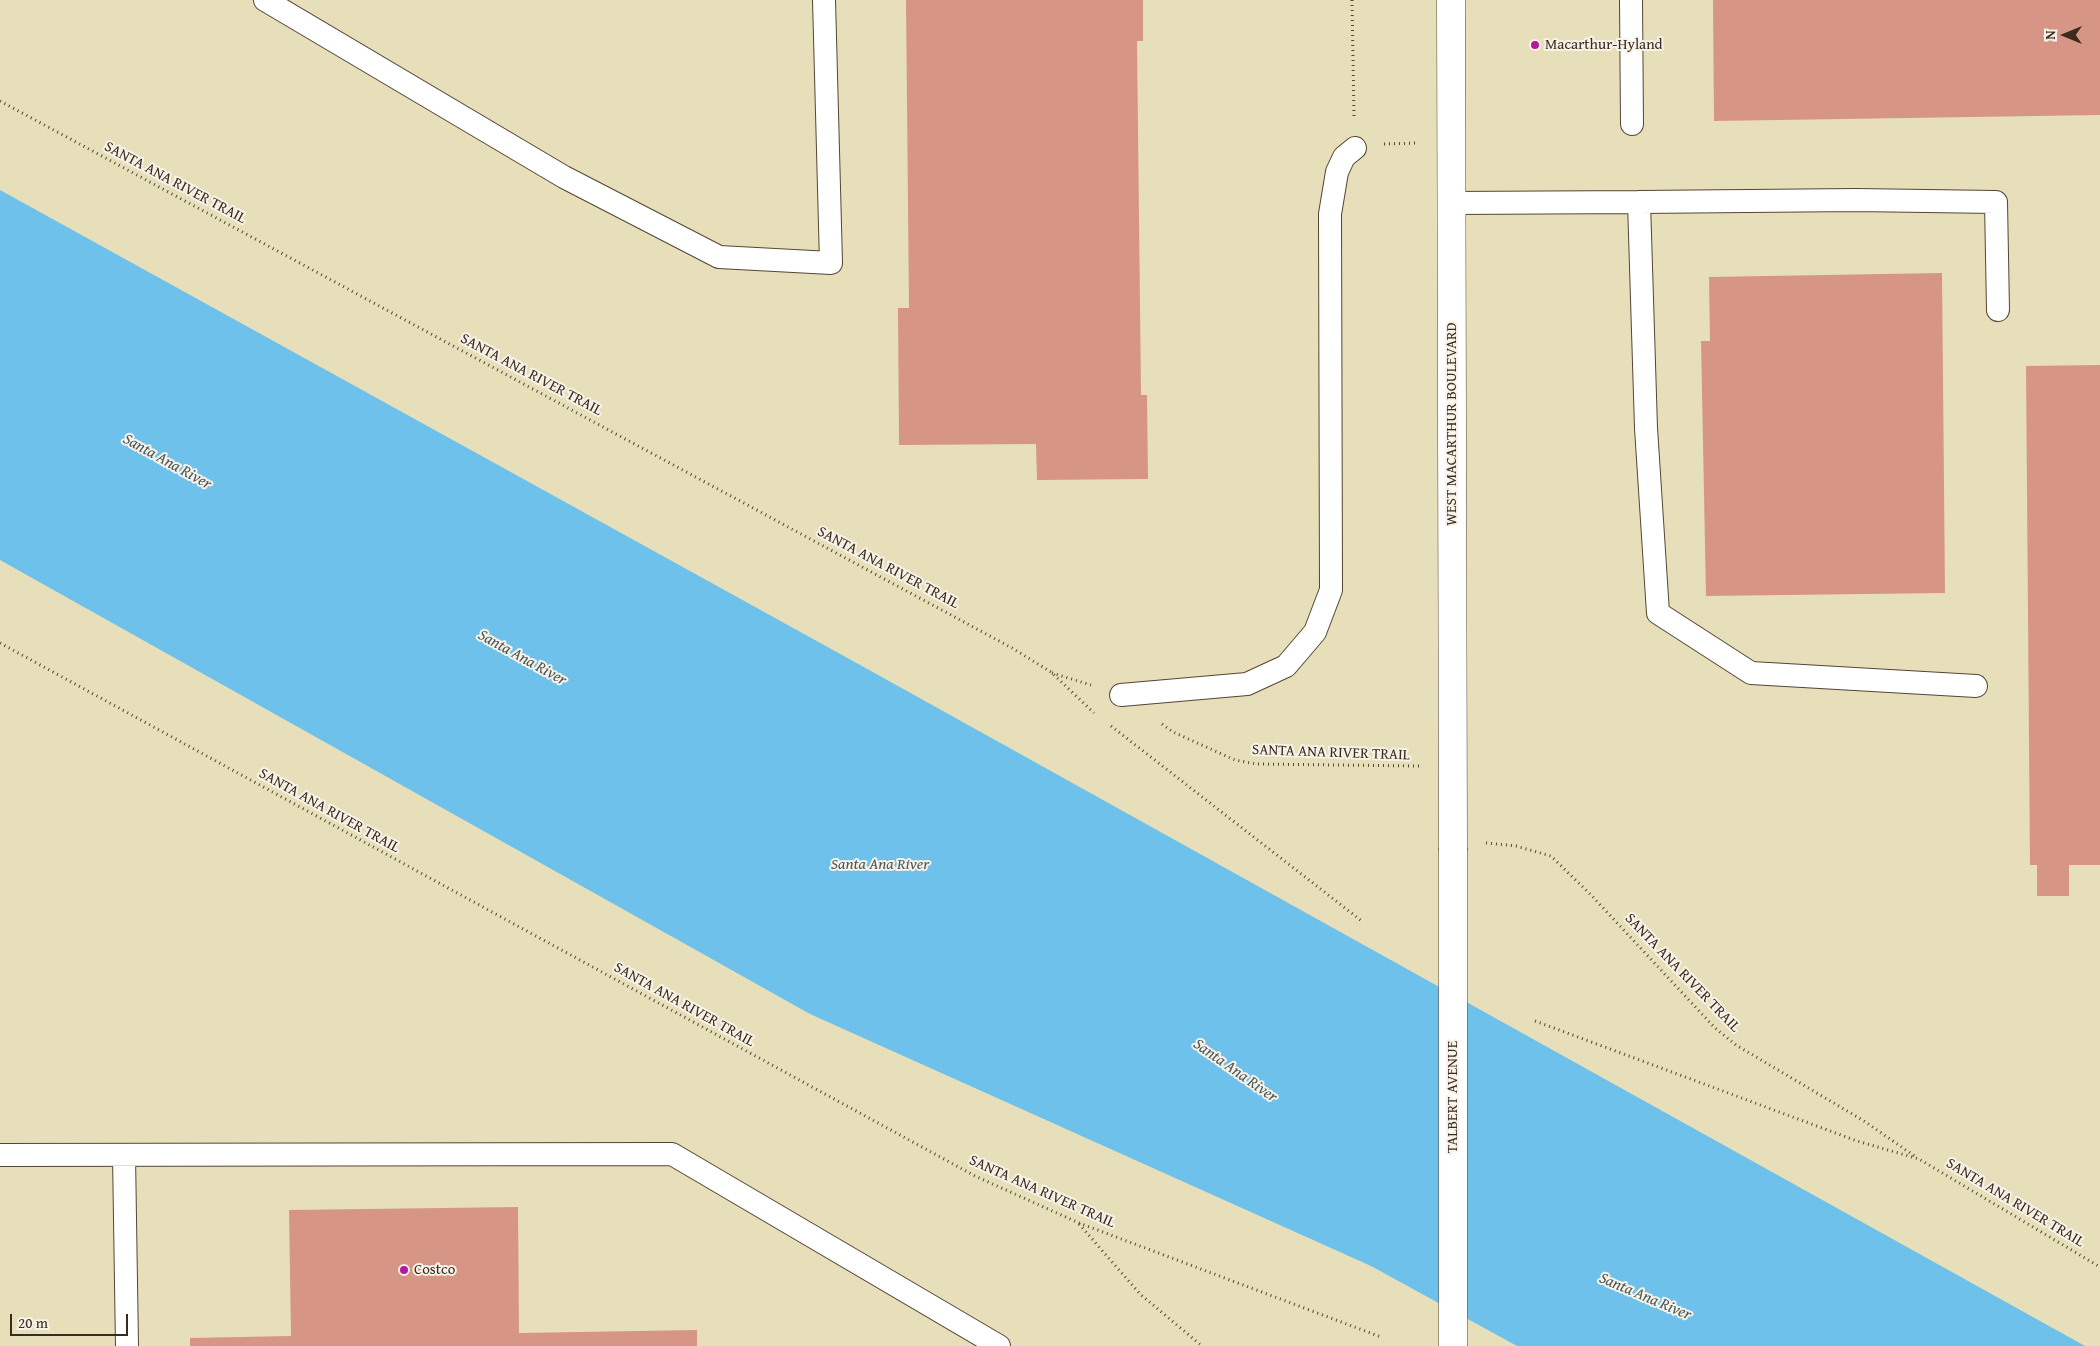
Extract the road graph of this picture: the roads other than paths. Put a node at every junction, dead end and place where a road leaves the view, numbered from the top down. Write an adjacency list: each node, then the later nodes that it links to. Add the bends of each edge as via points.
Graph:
1 (265, 0): 2 (lane, via 564,177 719,257 832,263)
2 (824, 0)
3 (1450, 0): 8 (main road, WEST MACARTHUR BOULEVARD)
4 (1631, 0): 5 (lane)
5 (1632, 124)
6 (1355, 148): 11 (lane, via 1344,157 1337,172 1330,214 1331,590 1315,632 1286,666 1247,684)
7 (1639, 202): 8 (lane); 9 (lane, via 1996,202); 10 (lane, via 1646,428 1658,613 1750,673)
8 (1452, 203): 12 (main road, WEST MACARTHUR BOULEVARD)
9 (1998, 310)
10 (1976, 686)
11 (1121, 695)
12 (1453, 844): 17 (main road, TALBERT AVENUE, bridge)
13 (0, 1155): 14 (lane)
14 (124, 1155): 15 (lane); 16 (lane, via 672,1154)
15 (127, 1346)
16 (999, 1346)
17 (1453, 1346)

